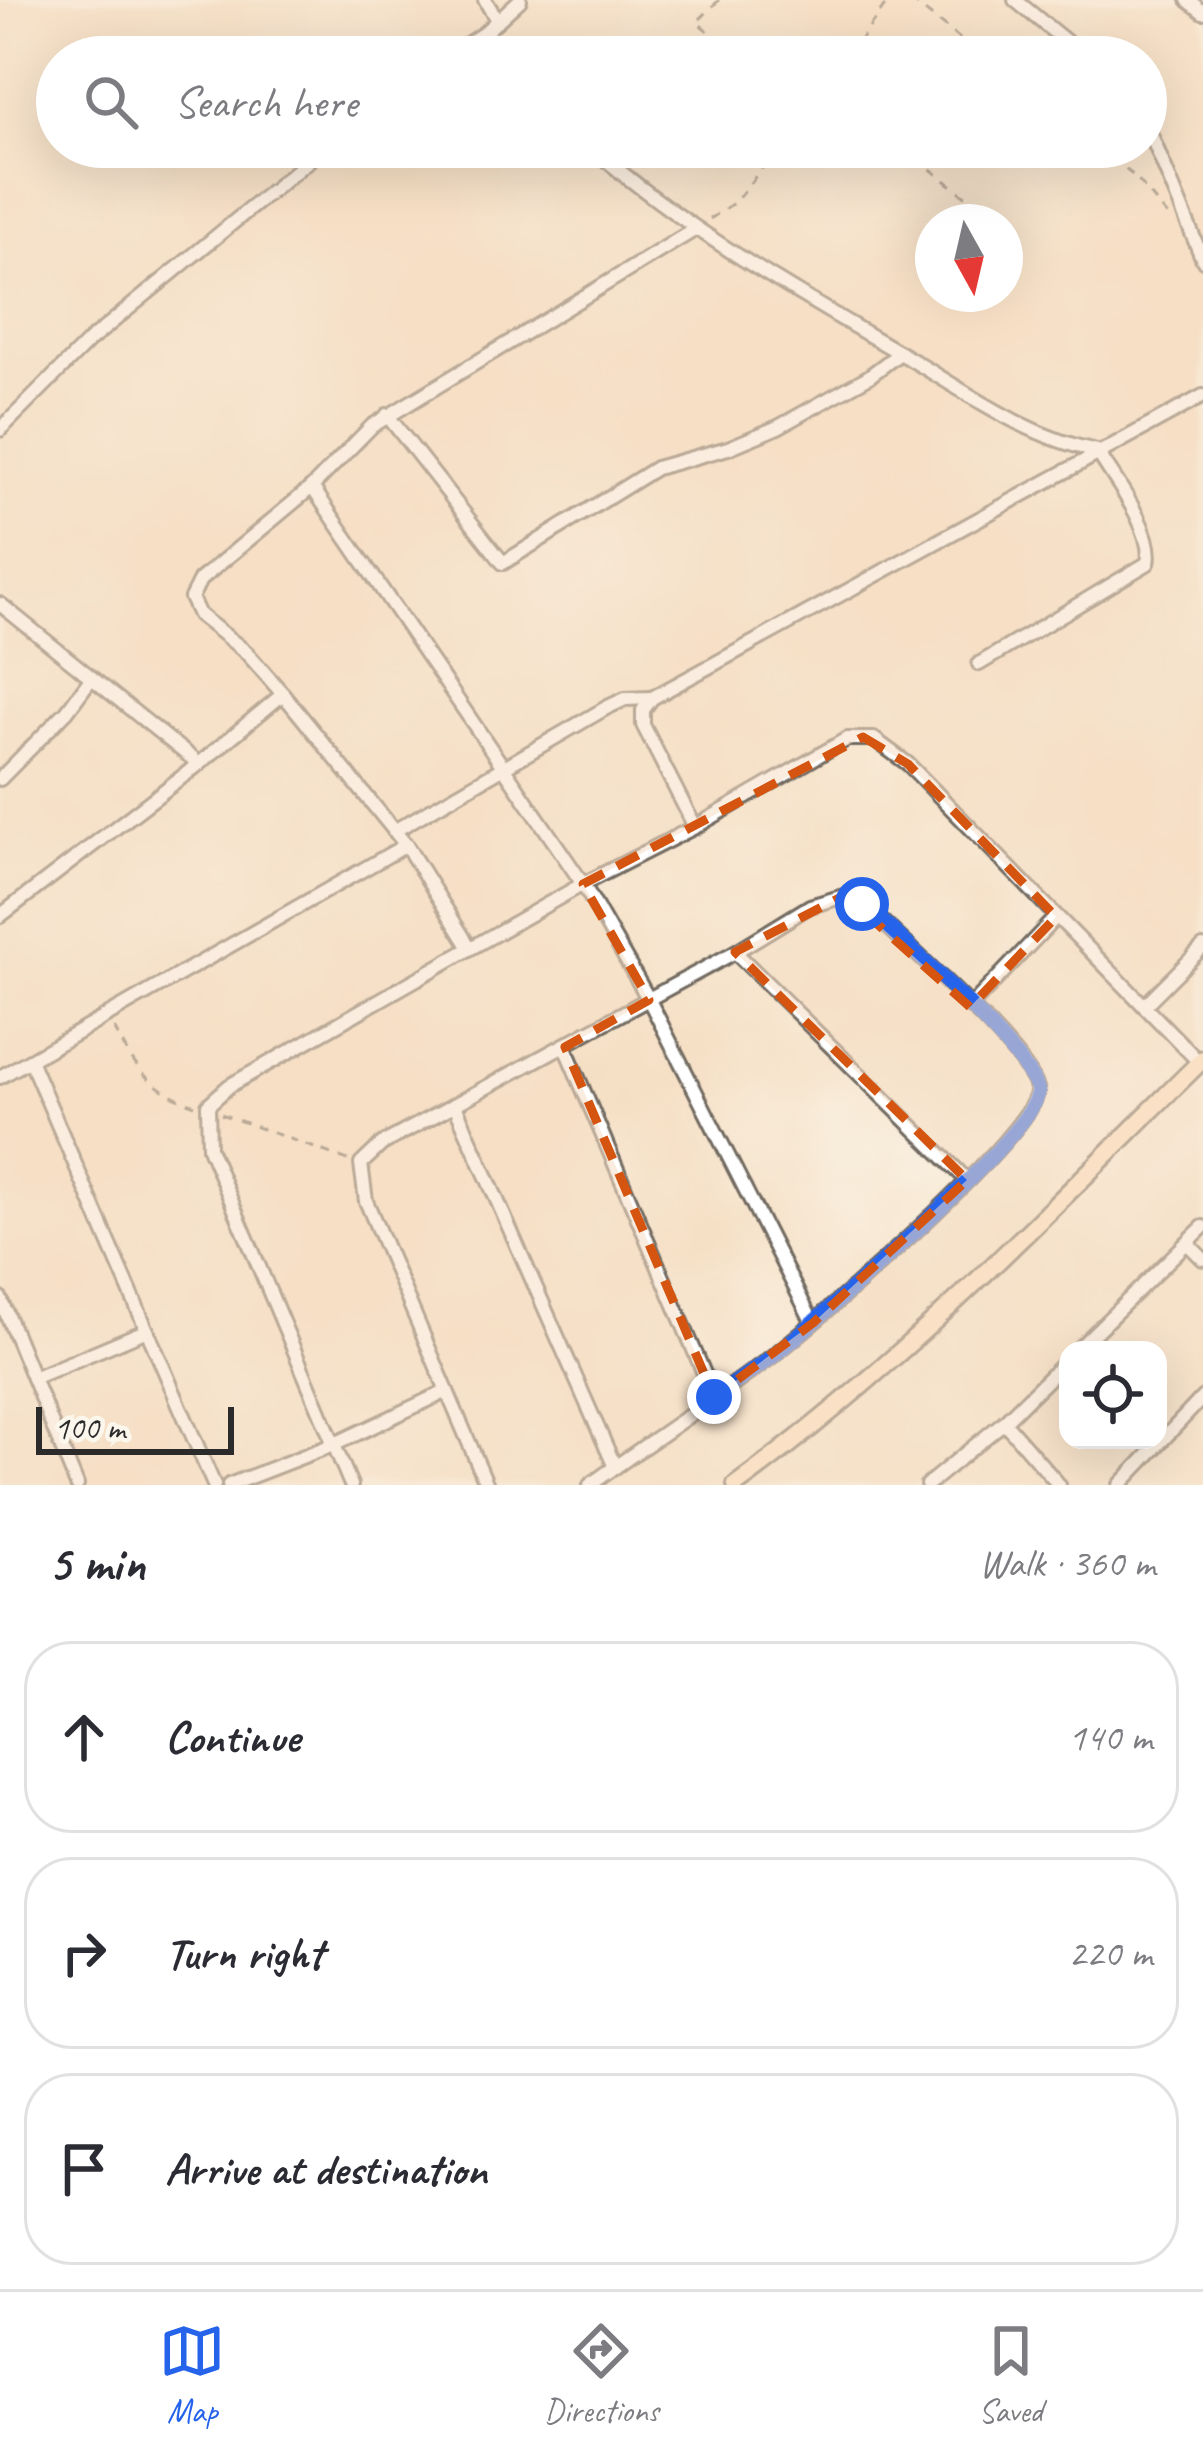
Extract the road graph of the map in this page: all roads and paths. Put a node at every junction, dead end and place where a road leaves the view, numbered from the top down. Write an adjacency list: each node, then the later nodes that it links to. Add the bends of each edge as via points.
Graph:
1 (484, 0): 9 (street)
2 (520, 0): 9 (street)
3 (719, 0): 13 (path, via 697,22)
4 (890, 0): 14 (path)
5 (911, 0): 15 (path)
6 (1015, 0): 16 (street)
7 (1188, 0): 8 (street)
8 (1203, 12)
9 (497, 20): 10 (street)
10 (484, 33): 11 (street); 12 (street)
11 (479, 36)
12 (487, 36)
13 (714, 36)
14 (863, 36)
15 (956, 36)
16 (1059, 36)
17 (299, 168): 30 (street, via 89,341)
18 (617, 168): 25 (street)
19 (761, 168): 25 (path, via 734,202)
20 (929, 168): 23 (path)
21 (1124, 168): 24 (path)
22 (1165, 168): 26 (street)
23 (976, 204)
24 (1172, 222)
25 (694, 230): 27 (street); 29 (street)
26 (1203, 260)
27 (900, 353): 29 (street, via 778,428 656,469 503,563); 31 (street, via 1029,429)
28 (1203, 396): 31 (street)
29 (387, 415): 32 (street)
30 (0, 430)
31 (1097, 451): 34 (street, via 1144,530 1148,563); 37 (street)
32 (312, 487): 36 (street, via 200,580 191,598); 39 (street)
33 (0, 604): 35 (street)
34 (979, 664)
35 (90, 680): 38 (street); 40 (street)
36 (283, 694): 38 (street); 42 (street)
37 (652, 698): 39 (street, via 625,699); 41 (street, via 643,725)
38 (199, 764): 45 (street)
39 (504, 765): 42 (street); 44 (street)
40 (0, 778)
41 (695, 827): 44 (street); 46 (street, via 847,740 874,739 908,764)
42 (394, 830): 43 (street)
43 (406, 845): 48 (street); 54 (street)
44 (584, 884): 48 (street); 50 (street)
45 (0, 916)
46 (1055, 917): 51 (street); 52 (street)
47 (1203, 947): 51 (street)
48 (470, 948): 74 (street, via 229,1086 208,1106 209,1148)
49 (735, 952): 50 (street); 52 (street, via 810,906 844,896 868,908); 58 (street)
50 (649, 1000): 53 (street); 63 (street)
51 (1144, 1006): 55 (street)
52 (970, 1007): 58 (street, via 1026,1067 1039,1094 1022,1124)
53 (565, 1047): 57 (street); 71 (street)
54 (30, 1060): 56 (street); 64 (street)
55 (1201, 1061): 82 (street, via 917,1340)
56 (0, 1077)
57 (455, 1105): 70 (street, via 382,1144 359,1171); 75 (street)
58 (967, 1180): 63 (street)
59 (1203, 1227): 60 (street)
60 (1187, 1243): 61 (street); 66 (street)
61 (1203, 1258)
62 (0, 1298): 65 (street)
63 (813, 1323): 71 (street)
64 (145, 1331): 69 (street); 77 (street)
65 (17, 1340): 67 (street); 69 (street)
66 (1086, 1341)
67 (0, 1342)
68 (1059, 1368): 73 (street)
69 (33, 1378): 76 (street)
70 (447, 1391): 74 (street); 80 (street)
71 (714, 1397): 75 (street)
72 (1203, 1397): 85 (street)
73 (1004, 1422): 83 (street); 84 (street)
74 (335, 1444): 78 (street); 79 (street)
75 (615, 1467): 81 (street)
76 (77, 1485)
77 (214, 1485)
78 (229, 1485)
79 (351, 1485)
80 (487, 1485)
81 (590, 1485)
82 (736, 1485)
83 (927, 1485)
84 (1059, 1485)
85 (1120, 1485)

